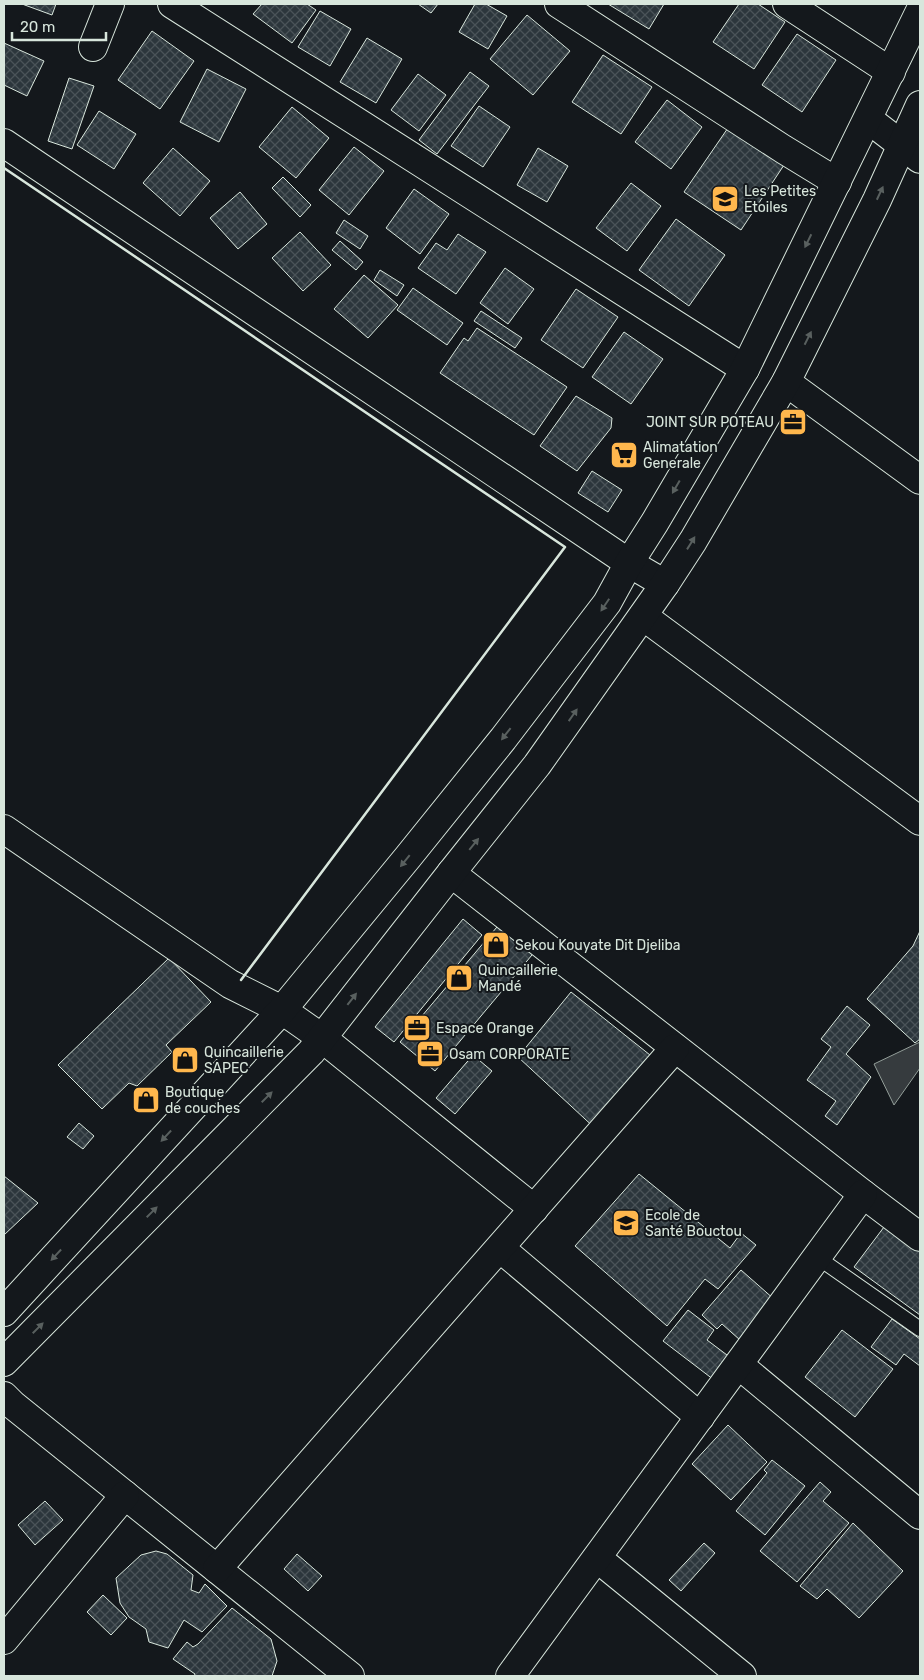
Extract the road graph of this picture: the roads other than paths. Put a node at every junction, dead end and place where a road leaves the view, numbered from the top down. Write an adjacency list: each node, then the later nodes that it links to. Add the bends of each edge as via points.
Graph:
1 (110, 4): 6 (main road)
2 (172, 4): 13 (main road)
3 (559, 4): 12 (main road)
4 (787, 4): 7 (main road)
5 (920, 11): 7 (main road)
6 (93, 47)
7 (891, 72): 9 (main road)
8 (920, 106): 11 (main road)
9 (868, 119): 11 (main road); 12 (main road)
10 (4, 143): 16 (main road)
11 (911, 152): 14 (main road, one-way to 11, via 877,200)
12 (837, 182): 13 (main road, one-way to 13)
13 (745, 369): 16 (main road, one-way to 16)
14 (786, 382): 15 (main road); 17 (main road, one-way to 14)
15 (920, 480)
16 (629, 563): 17 (main road); 22 (main road, one-way to 22, via 607,603 503,739)
17 (665, 584): 18 (main road)
18 (643, 616): 19 (main road); 21 (main road, one-way to 18, via 538,765)
19 (920, 821)
20 (4, 829): 22 (main road, via 230,984)
21 (451, 873): 23 (main road, one-way to 21); 24 (main road)
22 (282, 1010): 23 (main road); 30 (main road, one-way to 30)
23 (322, 1038): 26 (main road); 32 (main road, one-way to 23)
24 (675, 1048): 25 (main road); 26 (main road)
25 (863, 1194): 27 (main road); 29 (main road)
26 (534, 1209): 28 (main road)
27 (920, 1237)
28 (500, 1248): 35 (main road); 39 (main road)
29 (817, 1257): 31 (lane); 33 (main road)
30 (4, 1312)
31 (920, 1329)
32 (4, 1362)
33 (739, 1365): 35 (main road); 37 (main road)
34 (7, 1408): 36 (main road)
35 (700, 1417): 38 (main road)
36 (125, 1495): 39 (main road); 40 (main road)
37 (920, 1515)
38 (597, 1558): 42 (main road); 43 (main road)
39 (217, 1569): 41 (main road)
40 (4, 1640)
41 (332, 1671)
42 (510, 1676)
43 (742, 1676)

